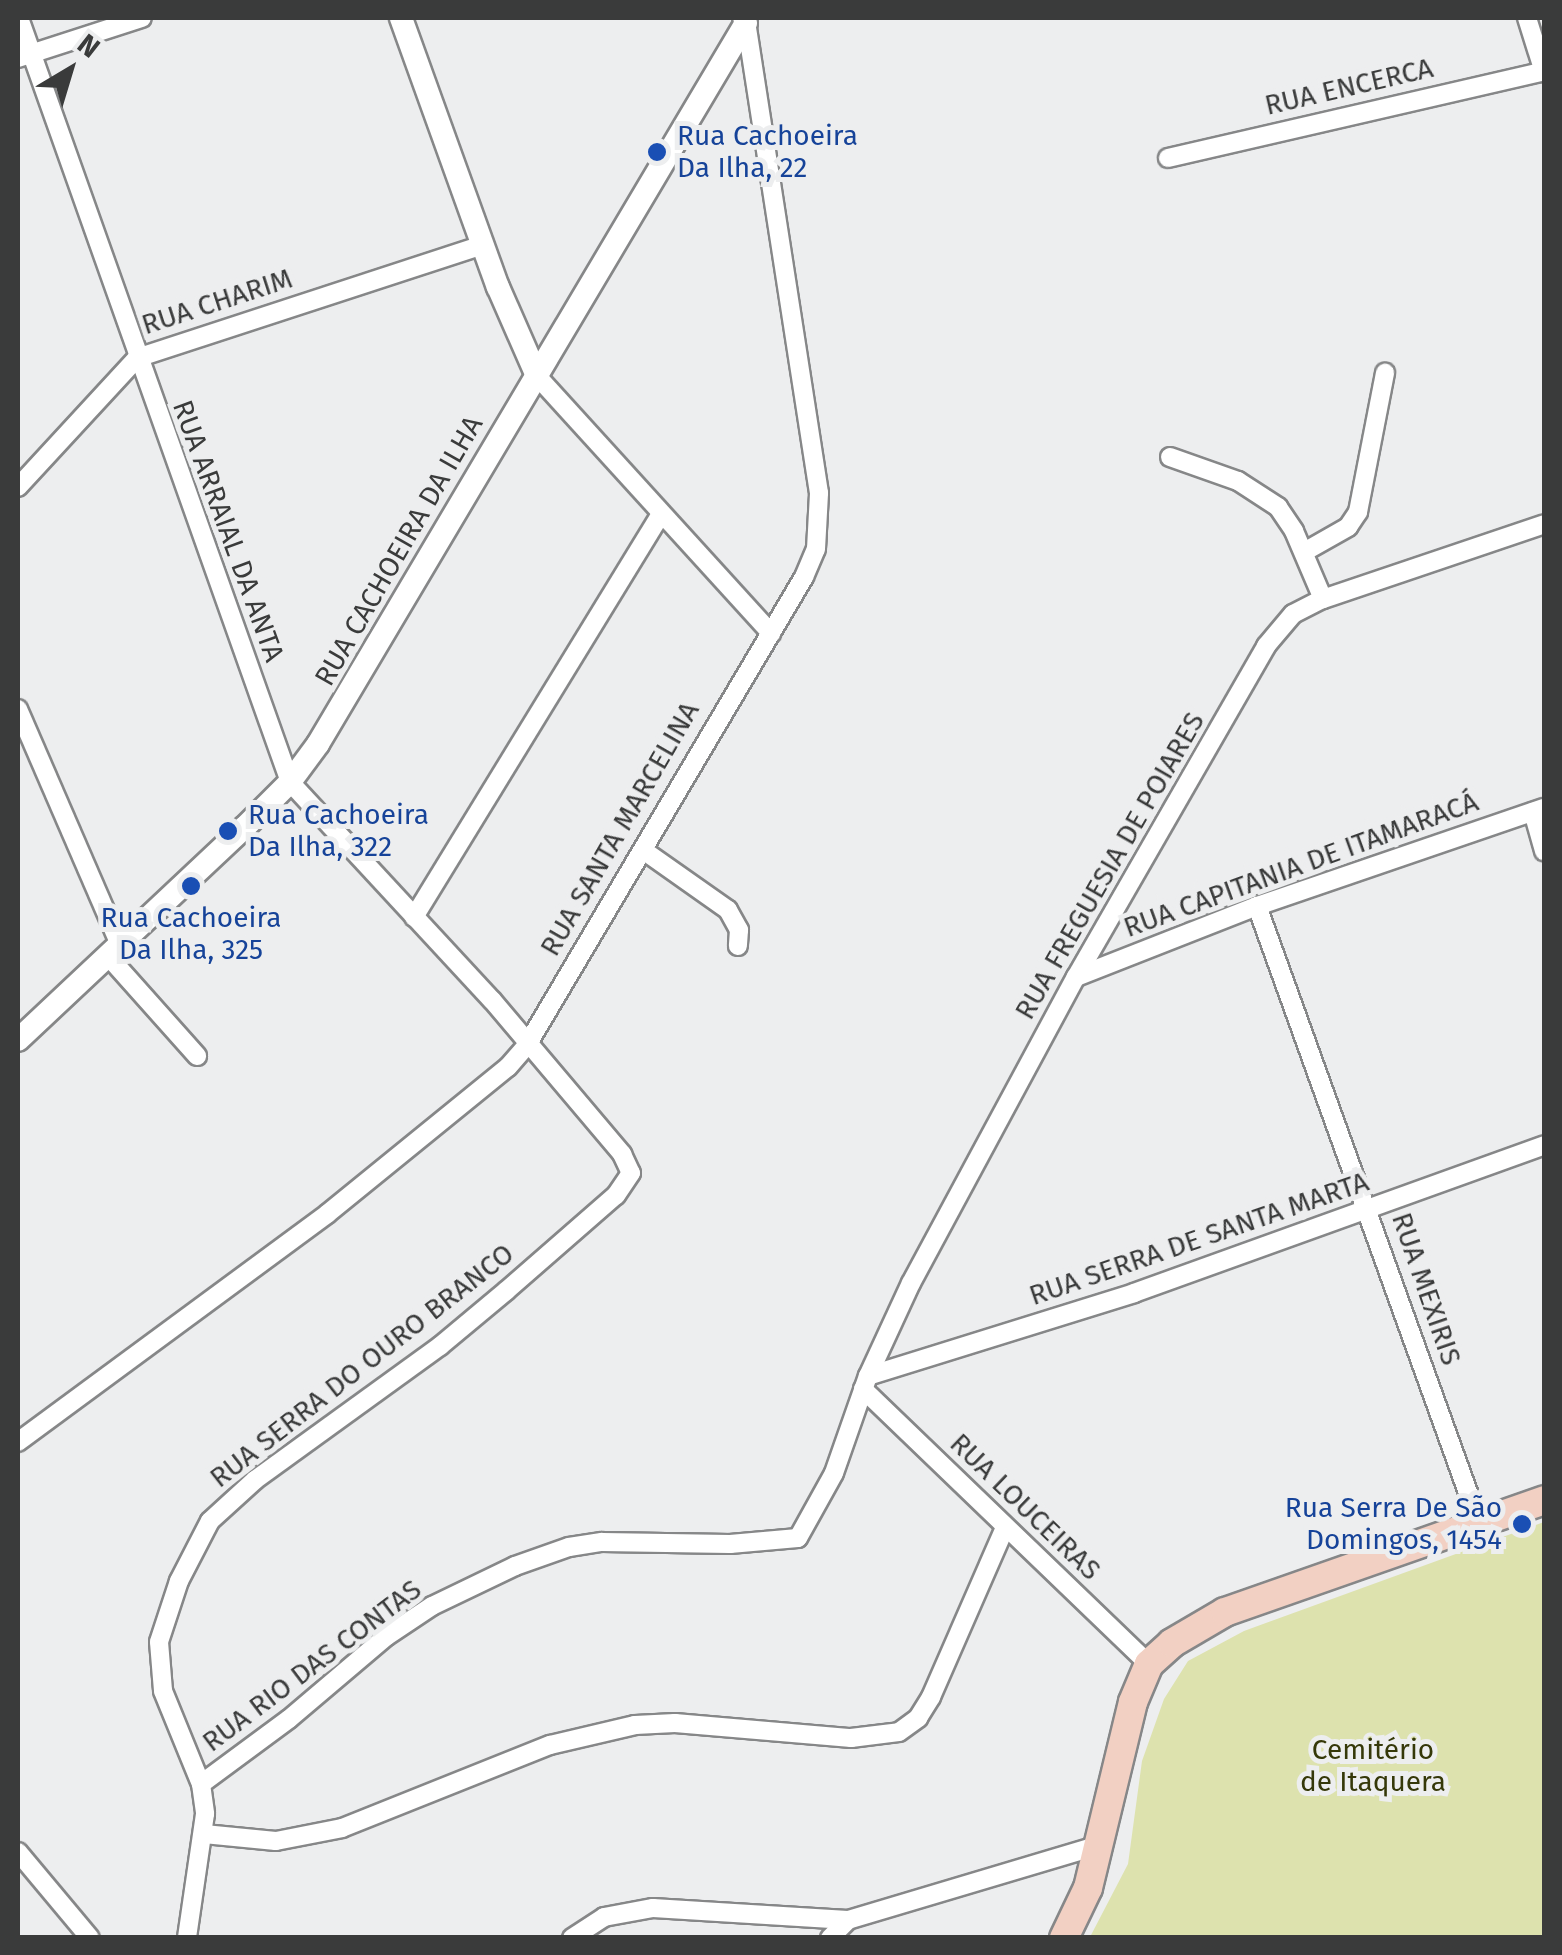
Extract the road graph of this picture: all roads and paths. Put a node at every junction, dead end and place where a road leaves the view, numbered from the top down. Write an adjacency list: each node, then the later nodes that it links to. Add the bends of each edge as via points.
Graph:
1 (19, 18): 6 (street, RUA ARRAIAL DA ANTA)
2 (142, 18): 6 (street)
3 (401, 18): 9 (street)
4 (1527, 18): 7 (street)
5 (745, 20): 12 (street, RUA CACHOEIRA DA ILHA); 19 (street, RUA SANTA MARCELINA, via 820,522 804,577)
6 (24, 56): 10 (street, RUA ARRAIAL DA ANTA)
7 (1544, 72): 8 (street, RUA ENCERCA)
8 (1168, 158)
9 (482, 246): 10 (street, RUA CHARIM); 12 (street)
10 (138, 358): 14 (street, RUA CHARIM); 21 (street, RUA ARRAIAL DA ANTA)
11 (1385, 373): 17 (street, via 1358,512 1348,527)
12 (537, 376): 15 (street); 21 (street, RUA CACHOEIRA DA ILHA, via 342,708)
13 (1170, 457): 17 (street, via 1261,494 1278,508)
14 (18, 487)
15 (660, 515): 19 (street); 26 (street)
16 (1544, 524): 18 (street, RUA FREGUESIA DE POIARES)
17 (1304, 552): 18 (street)
18 (1323, 599): 29 (street, RUA FREGUESIA DE POIARES, via 1293,614 1266,646)
19 (771, 633): 23 (street, RUA SANTA MARCELINA)
20 (18, 708): 28 (street)
21 (290, 782): 26 (street, RUA ARRAIAL DA ANTA); 28 (street, RUA CACHOEIRA DA ILHA)
22 (1539, 810): 24 (street); 25 (street, RUA CAPITANIA DE ITAMARACÁ)
23 (642, 850): 27 (street, via 728,910 739,930); 31 (street, RUA SANTA MARCELINA)
24 (1544, 851)
25 (1257, 906): 29 (street, RUA CAPITANIA DE ITAMARACÁ); 35 (street, RUA MEXIRIS)
26 (414, 917): 31 (street, RUA ARRAIAL DA ANTA)
27 (738, 946)
28 (114, 950): 30 (street, RUA CACHOEIRA DA ILHA); 32 (street)
29 (1076, 977): 36 (street, RUA FREGUESIA DE POIARES)
30 (18, 1040)
31 (527, 1044): 33 (street, RUA ARRAIAL DA ANTA); 37 (street, RUA SANTA MARCELINA, via 485,1089 328,1214)
32 (197, 1056)
33 (606, 1137): 42 (street, RUA SERRA DO OURO BRANCO, via 632,1173 616,1195 440,1346 255,1480 210,1521 178,1581 160,1642 168,1707)
34 (1544, 1145): 35 (street, RUA SERRA DE SANTA MARTA)
35 (1369, 1209): 36 (street, RUA SERRA DE SANTA MARTA); 39 (street, RUA MEXIRIS)
36 (865, 1382): 40 (street, RUA LOUCEIRAS); 42 (street, RUA RIO DAS CONTAS, via 834,1473 798,1538 602,1542 515,1566 387,1636)
37 (18, 1442)
38 (1544, 1500): 39 (main road)
39 (1480, 1523): 41 (main road, via 1225,1612 1172,1642)
40 (1005, 1528): 41 (street, RUA LOUCEIRAS); 43 (street, via 930,1697 899,1732 851,1738 635,1725 550,1745 342,1828 276,1841)
41 (1149, 1664): 44 (main road, via 1133,1702)
42 (200, 1784): 43 (street, RUA RIO DAS CONTAS)
43 (204, 1834): 48 (street, RUA RIO DAS CONTAS)
44 (1099, 1845): 46 (street); 51 (main road)
45 (18, 1852): 47 (street)
46 (848, 1920): 49 (street, via 653,1908 604,1917); 50 (street)
47 (90, 1938)
48 (188, 1938)
49 (572, 1938)
50 (830, 1938)
51 (1064, 1938)

